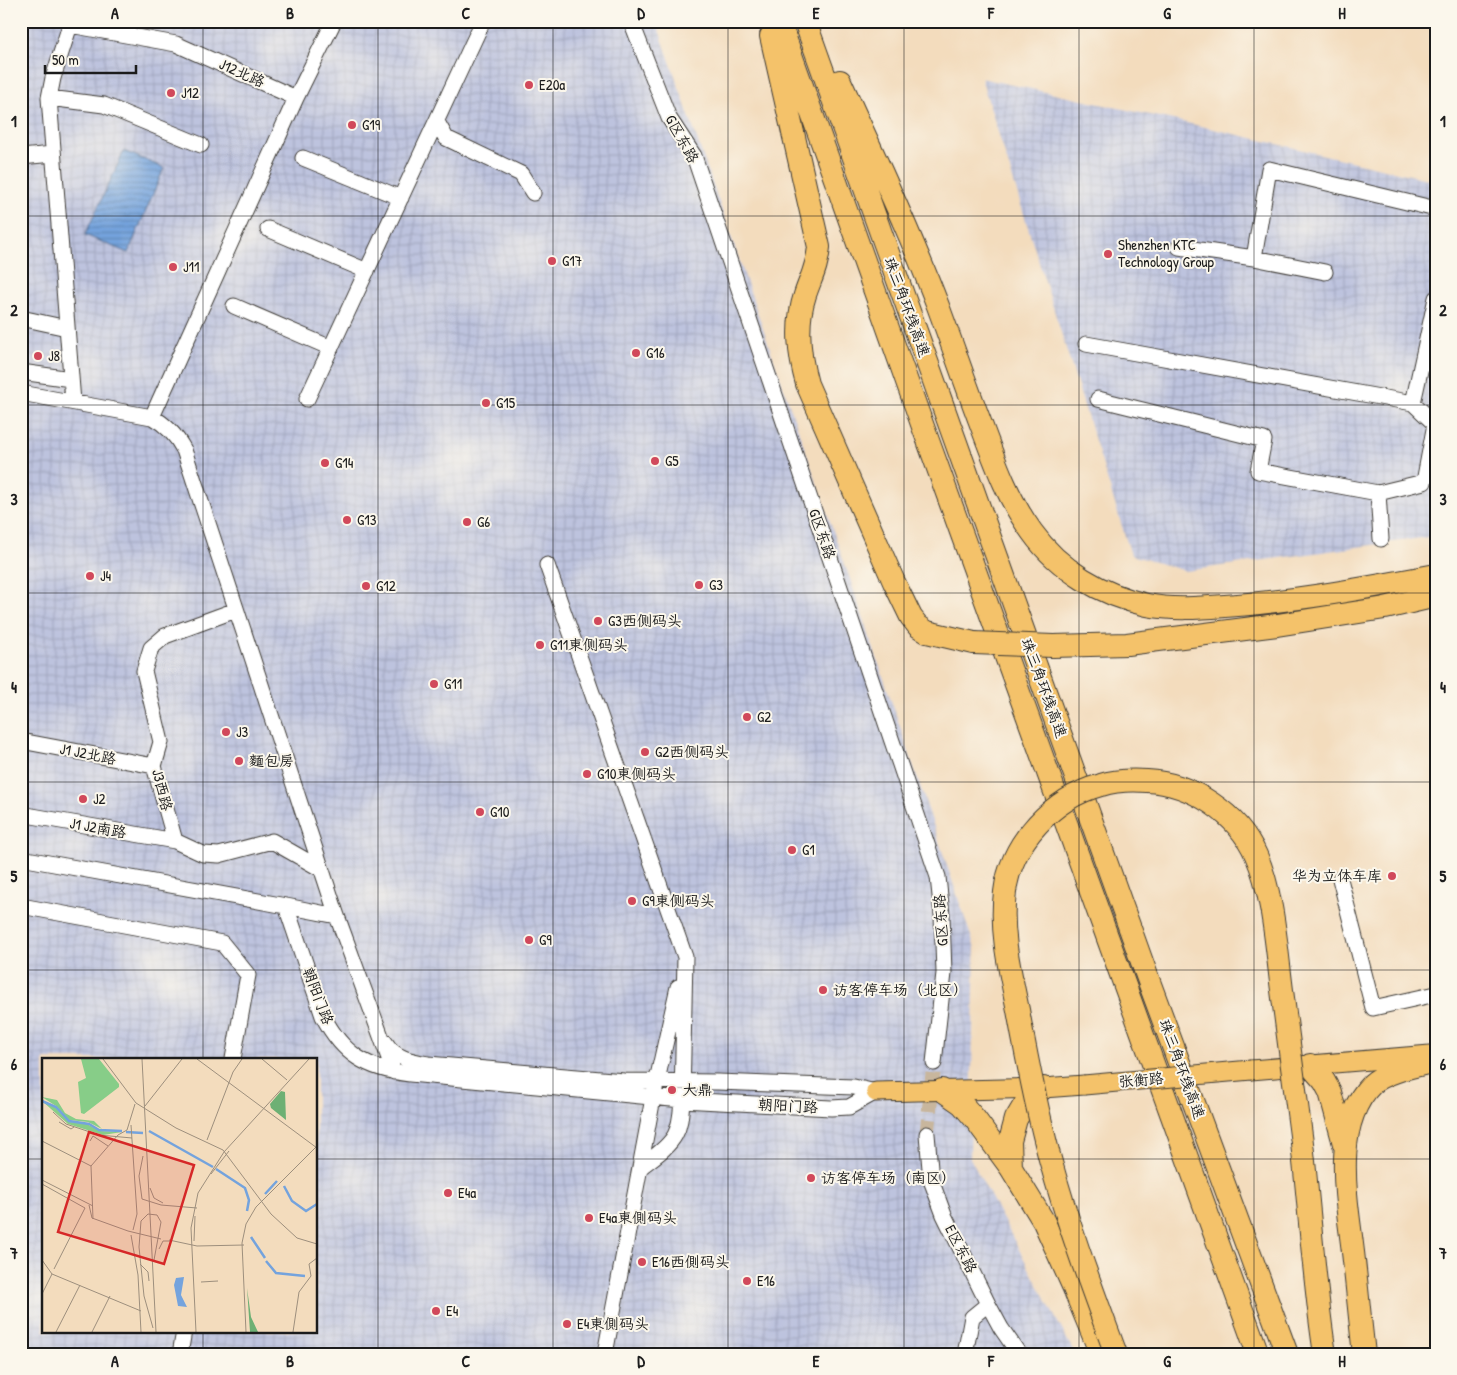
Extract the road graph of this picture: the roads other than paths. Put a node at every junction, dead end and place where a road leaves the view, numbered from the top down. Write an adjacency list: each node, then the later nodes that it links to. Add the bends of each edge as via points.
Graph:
1 (334, 21): 9 (street)
2 (483, 21): 10 (street)
3 (631, 21): 61 (street, G区东路, via 669,118 694,156 938,877 944,973)
4 (768, 21): 44 (highway, bridge, via 819,247 816,269 801,310 802,364 900,597 918,626 927,632 974,643 1127,644)
5 (779, 21): 83 (highway, 珠三角环线高速)
6 (804, 21): 84 (highway, 珠三角环线高速, via 1151,987)
7 (813, 21): 41 (highway, via 898,210 996,467 1014,505 1033,534 1059,562 1110,593 1130,601 1173,608 1241,605)
8 (49, 98): 9 (street, J12北路, via 70,25 176,44); 11 (street, via 104,105); 12 (street)
9 (296, 98): 36 (street)
10 (436, 122): 15 (street, via 446,138 521,174); 16 (street)
11 (201, 145)
12 (53, 154): 13 (street); 26 (street)
13 (21, 157)
14 (303, 158): 16 (street)
15 (532, 193)
16 (401, 198): 21 (street)
17 (1436, 209): 20 (street, via 1270,169)
18 (268, 229): 21 (street)
19 (1179, 248): 20 (street)
20 (1254, 258): 22 (street)
21 (367, 271): 28 (street)
22 (1325, 272)
23 (1436, 298): 35 (street)
24 (234, 306): 28 (street)
25 (21, 318): 26 (street)
26 (67, 328): 30 (street)
27 (1086, 344): 35 (street)
28 (331, 348): 32 (street)
29 (21, 372): 30 (street)
30 (71, 379): 34 (street)
31 (21, 393): 34 (street)
32 (307, 399)
33 (1098, 399): 37 (street, via 1264,440 1258,471)
34 (73, 402): 36 (street)
35 (1413, 403): 37 (street, via 1435,424 1424,482)
36 (152, 417): 43 (street, via 178,438 184,450)
37 (1378, 493): 38 (street)
38 (1381, 539)
39 (547, 565): 55 (street)
40 (1436, 575): 41 (highway)
41 (1347, 591): 44 (highway)
42 (1436, 596): 44 (highway)
43 (236, 610): 46 (street, J3西路, via 165,636 151,648 144,671 161,742); 50 (street)
44 (1350, 614)
45 (21, 741): 46 (street, J1 J2北路)
46 (154, 766): 48 (street, J3西路)
47 (21, 814): 48 (street, J1 J2南路)
48 (175, 841): 50 (street, via 203,854 219,855 272,841)
49 (21, 858): 53 (street)
50 (321, 868): 54 (street)
51 (1340, 879): 56 (street, via 1373,1008)
52 (21, 906): 59 (street, via 222,942 248,975)
53 (286, 906): 54 (street); 63 (street, 朝阳门路, via 330,1030 359,1059)
54 (337, 916): 57 (street)
55 (685, 957): 64 (street); 65 (street)
56 (1436, 994)
57 (378, 1029): 63 (street); 64 (street, 朝阳门路, via 394,1052 407,1060 428,1064)
58 (1436, 1055): 62 (main road, 张衡路)
59 (232, 1058)
60 (1436, 1061): 72 (highway, via 1392,1073 1374,1083 1356,1108)
61 (934, 1063)
62 (1310, 1065): 66 (main road, 张衡路, bridge); 72 (highway, via 1330,1092)
63 (394, 1072): 69 (street, 朝阳门路)
64 (656, 1081): 65 (street, 朝阳门路); 69 (street)
65 (682, 1082): 68 (street, 朝阳门路, via 854,1087); 70 (street)
66 (1043, 1088): 67 (main road, 张衡路); 74 (highway, via 1025,1104 1016,1119 1010,1141)
67 (942, 1090): 68 (main road, 张衡路); 74 (highway, via 962,1104)
68 (876, 1092): 70 (street, 朝阳门路, via 849,1107 831,1108)
69 (653, 1098): 70 (street, 朝阳门路); 73 (street)
70 (682, 1100): 73 (street, via 675,1136)
71 (927, 1134): 75 (street, E区东路, via 931,1180 944,1215)
72 (1346, 1150): 86 (highway, via 1346,1184)
73 (641, 1167): 78 (street)
74 (1011, 1168): 81 (highway, via 1044,1222)
75 (988, 1304): 79 (street, via 972,1317); 80 (street, E区东路)
76 (184, 1332): 77 (street)
77 (180, 1354)
78 (605, 1354)
79 (964, 1354)
80 (1019, 1354)
81 (1101, 1354)
82 (1116, 1354): 85 (highway, bridge, via 1050,1159 1026,1054 1003,920 1005,889 1011,866 1025,839 1048,813 1070,797 1101,785 1130,780 1156,781 1180,787 1222,811 1243,833 1256,854 1264,877 1302,1144)
83 (1258, 1354)
84 (1287, 1354)
85 (1324, 1354)
86 (1364, 1354)

